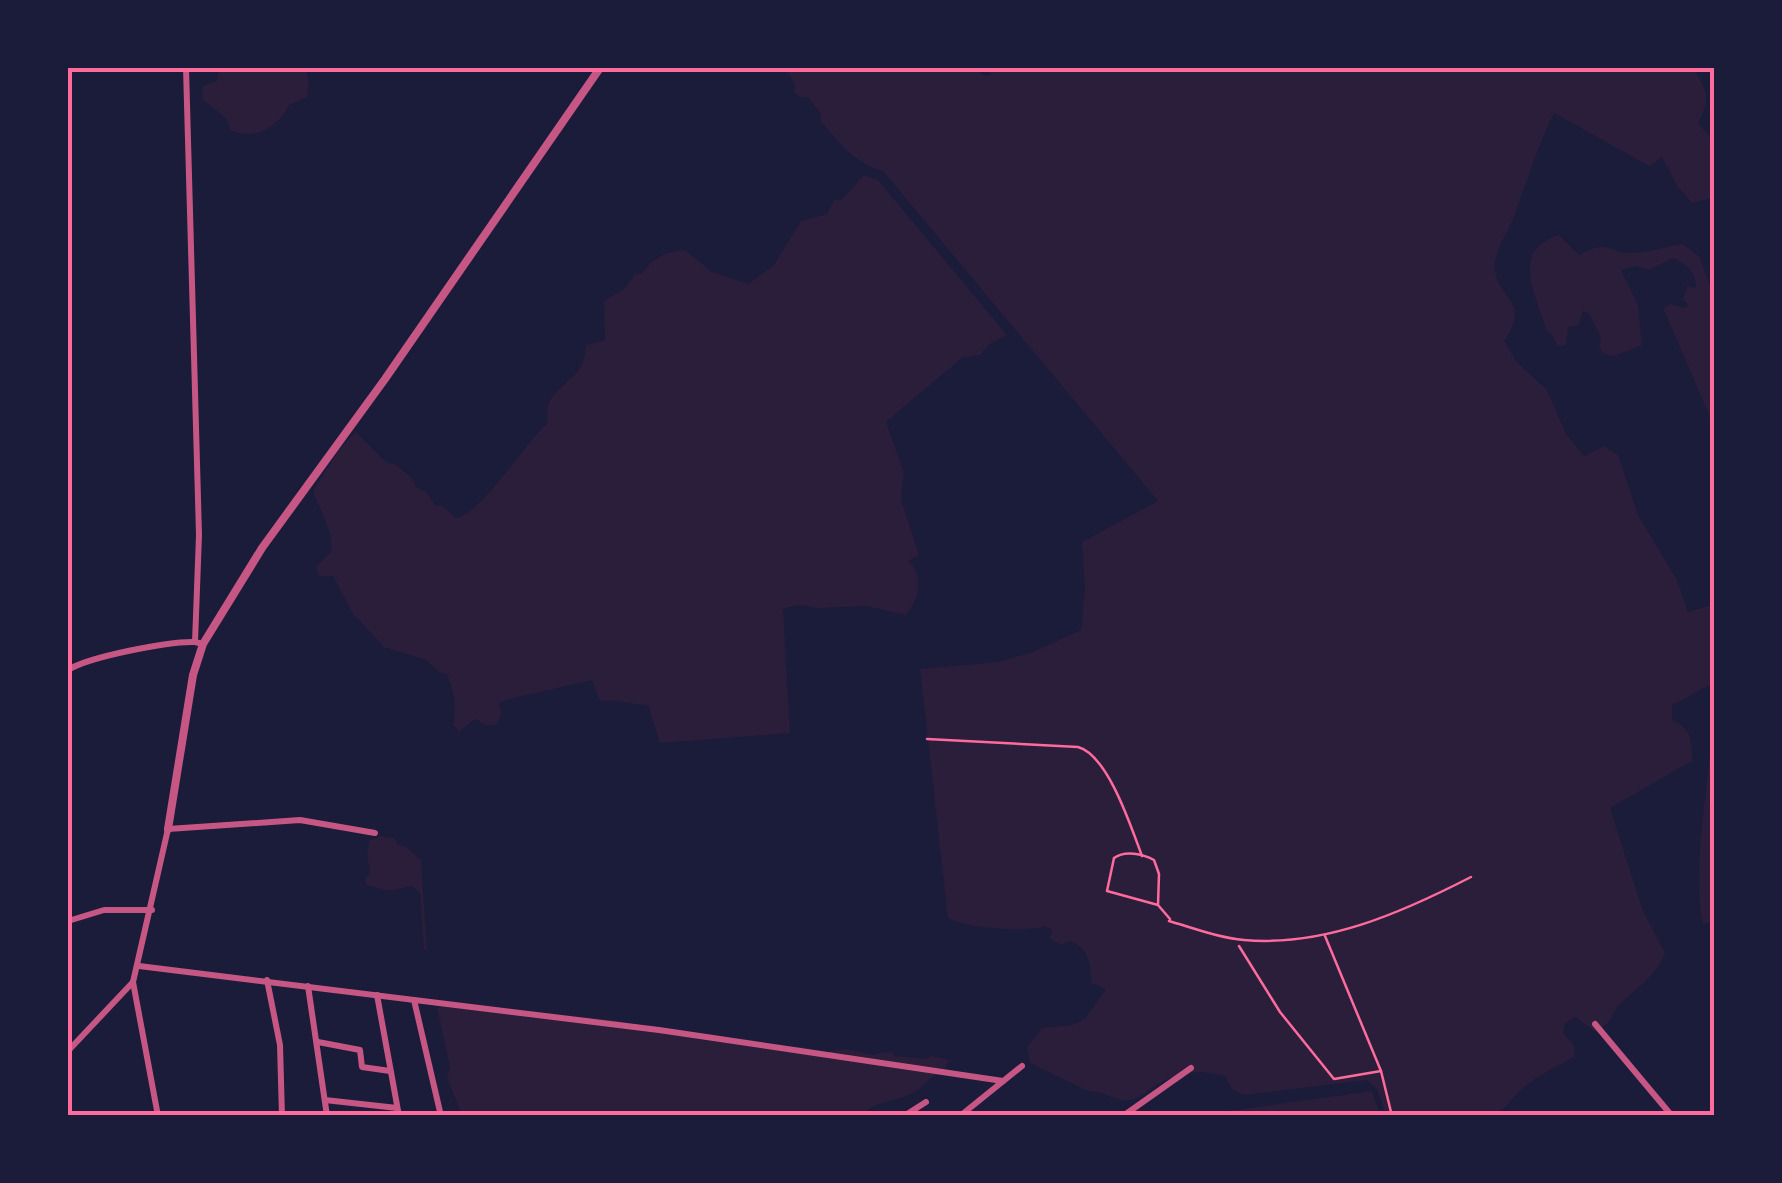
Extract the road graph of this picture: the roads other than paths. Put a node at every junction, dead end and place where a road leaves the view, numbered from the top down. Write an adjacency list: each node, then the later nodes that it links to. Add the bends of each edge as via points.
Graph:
1 (186, 68): 3 (street)
2 (600, 68): 3 (street)
3 (199, 643): 4 (street, via 166,644); 5 (street)
4 (68, 670)
5 (168, 830): 6 (street, via 300,820); 7 (street)
6 (376, 833)
7 (152, 910): 8 (street, via 104,910); 9 (street)
8 (68, 921)
9 (140, 966): 10 (street); 11 (street)
10 (268, 980): 12 (street); 27 (street, via 280,1046)
11 (133, 982): 17 (street); 26 (street)
12 (308, 986): 13 (street); 16 (street)
13 (377, 995): 14 (street); 20 (street)
14 (414, 1000): 21 (street); 29 (street)
15 (1595, 1024): 33 (street)
16 (318, 1042): 20 (street, via 360,1050 362,1067); 22 (street)
17 (68, 1051)
18 (1022, 1066): 21 (street)
19 (1191, 1068): 32 (street)
20 (390, 1072): 24 (street)
21 (1003, 1080): 31 (street)
22 (325, 1100): 24 (street); 28 (street)
23 (926, 1102): 25 (street)
24 (398, 1112)
25 (918, 1112): 30 (street)
26 (158, 1116)
27 (282, 1116)
28 (326, 1116)
29 (441, 1116)
30 (904, 1116)
31 (960, 1116)
32 (1122, 1116)
33 (1672, 1116)

